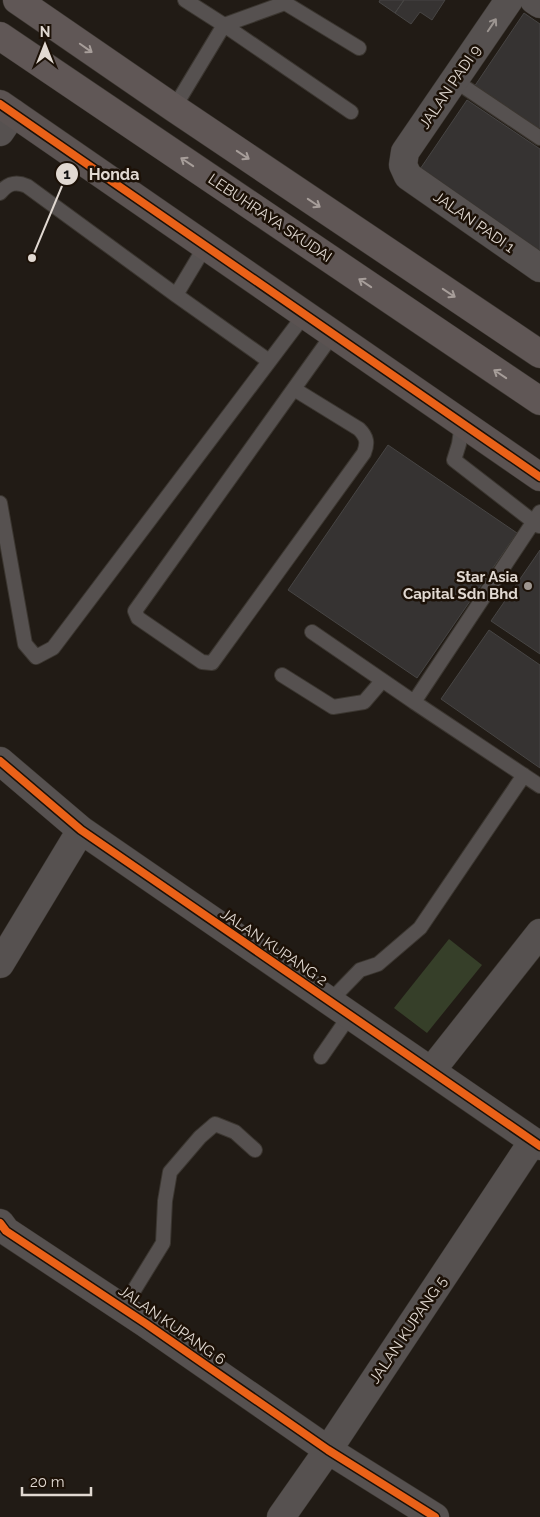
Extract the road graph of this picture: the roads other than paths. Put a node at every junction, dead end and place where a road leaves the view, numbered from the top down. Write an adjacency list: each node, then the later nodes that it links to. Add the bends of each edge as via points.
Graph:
1 (17, 0): 6 (highway)
2 (185, 0): 7 (lane)
3 (508, 0): 10 (street, JALAN PADI 9, one-way to 3)
4 (534, 0): 5 (street)
5 (540, 4)
6 (39, 10): 11 (highway, one-way to 11)
7 (224, 25): 9 (lane, via 285,3); 11 (lane); 12 (lane)
8 (0, 36): 25 (highway, LEBUHRAYA SKUDAI, one-way to 8)
9 (358, 48)
10 (454, 80): 14 (lane); 15 (street, JALAN PADI 9, via 405,152 403,165)
11 (174, 108): 22 (highway, one-way to 22)
12 (351, 112)
13 (4, 116): 17 (street)
14 (540, 138)
15 (408, 176): 18 (street, JALAN PADI 1)
16 (0, 193): 19 (lane, via 11,184 20,182 27,186)
17 (206, 245): 19 (lane); 20 (street)
18 (540, 268)
19 (176, 295): 23 (lane)
20 (305, 314): 21 (street); 23 (lane)
21 (333, 334): 24 (lane); 26 (street)
22 (540, 354)
23 (269, 361): 28 (lane, via 53,648 36,657 25,644)
24 (294, 388): 24 (lane, via 135,611 138,618 202,662 212,663 358,462 367,445 366,436 359,429)
25 (540, 401)
26 (462, 423): 27 (street); 29 (lane, via 454,460)
27 (540, 477)
28 (0, 503)
29 (538, 520): 33 (lane)
30 (312, 632): 32 (lane)
31 (282, 675): 32 (lane, via 333,707 364,702)
32 (382, 681): 33 (lane)
33 (414, 702): 35 (lane)
34 (0, 761): 37 (street, JALAN KUPANG 2)
35 (524, 775): 36 (lane); 40 (lane, via 420,928 378,964 360,970)
36 (540, 786)
37 (81, 830): 39 (street); 40 (street, JALAN KUPANG 2)
38 (540, 932): 42 (street)
39 (0, 964)
40 (340, 1008): 41 (lane); 42 (street, JALAN KUPANG 2)
41 (321, 1057)
42 (431, 1070): 43 (street, JALAN KUPANG 2)
43 (537, 1143): 47 (street, JALAN KUPANG 5)
44 (255, 1150): 46 (lane, via 235,1132 215,1124 170,1172 163,1243)
45 (2, 1234): 46 (street, JALAN KUPANG 6)
46 (123, 1308): 47 (street, JALAN KUPANG 6)
47 (328, 1450): 48 (street, JALAN KUPANG 5); 49 (street, JALAN KUPANG 6)
48 (282, 1517)
49 (435, 1517)

